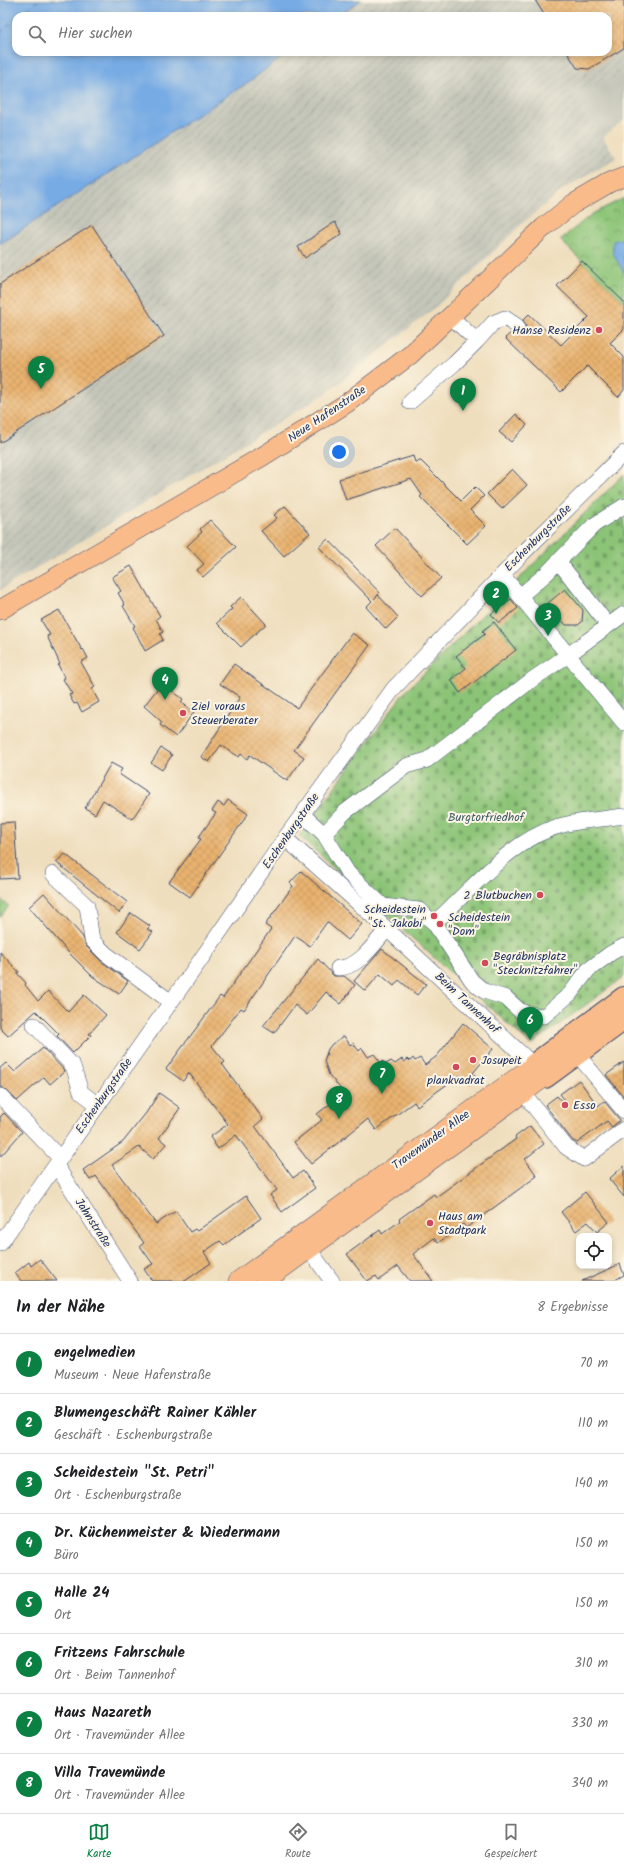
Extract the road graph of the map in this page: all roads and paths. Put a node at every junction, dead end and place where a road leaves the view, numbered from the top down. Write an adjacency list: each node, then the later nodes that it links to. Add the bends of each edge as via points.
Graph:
1 (624, 177): 2 (main road, Neue Hafenstraße, via 573,204 544,227)
2 (451, 317): 4 (street); 11 (main road, Neue Hafenstraße, via 381,378 302,432)
3 (517, 326): 4 (street, via 504,318 493,324)
4 (477, 341): 5 (street, via 455,364)
5 (410, 402)
6 (624, 452): 9 (street, Eschenburgstraße)
7 (624, 506): 8 (street, via 594,525)
8 (558, 561): 10 (street); 13 (street)
9 (502, 575): 10 (street); 16 (street, Eschenburgstraße, via 394,688)
10 (520, 596): 14 (street)
11 (0, 610)
12 (624, 614): 13 (street)
13 (608, 625): 14 (street)
14 (568, 655): 15 (street); 18 (street, via 427,760 406,766 345,812)
15 (624, 724)
16 (302, 814): 18 (street); 19 (street, Eschenburgstraße)
17 (624, 816): 21 (street, via 566,824 537,835 486,872)
18 (324, 834): 21 (street, via 348,873 383,906 419,910)
19 (285, 838): 22 (street, Beim Tannenhof); 26 (street, Eschenburgstraße)
20 (53, 874): 26 (street, via 88,906 92,940 106,954)
21 (434, 923): 23 (street, via 472,981 484,991 506,998 520,1010 538,1016 544,1016 570,994 588,970 610,952)
22 (387, 930): 24 (street, via 355,963 347,968); 30 (street, Beim Tannenhof)
23 (624, 946)
24 (338, 968)
25 (624, 998): 30 (highway, Travemünder Allee)
26 (171, 1002): 33 (street, Eschenburgstraße)
27 (624, 1018): 29 (highway, Travemünder Allee)
28 (34, 1025): 33 (street, via 73,1066 81,1092)
29 (577, 1054): 30 (highway, Travemünder Allee); 34 (street)
30 (539, 1071): 31 (main road, Travemünder Allee)
31 (518, 1086): 35 (street, via 566,1147 584,1159); 38 (main road, Travemünder Allee)
32 (0, 1096): 36 (street, Jahnstraße)
33 (98, 1105): 36 (street, Eschenburgstraße)
34 (624, 1111)
35 (624, 1129)
36 (58, 1162): 37 (street, Eschenburgstraße); 39 (street, Jahnstraße)
37 (0, 1243)
38 (304, 1243): 40 (main road, Travemünder Allee); 41 (main road, Travemünder Allee); 42 (street)
39 (130, 1281)
40 (238, 1281)
41 (265, 1281)
42 (332, 1281)

